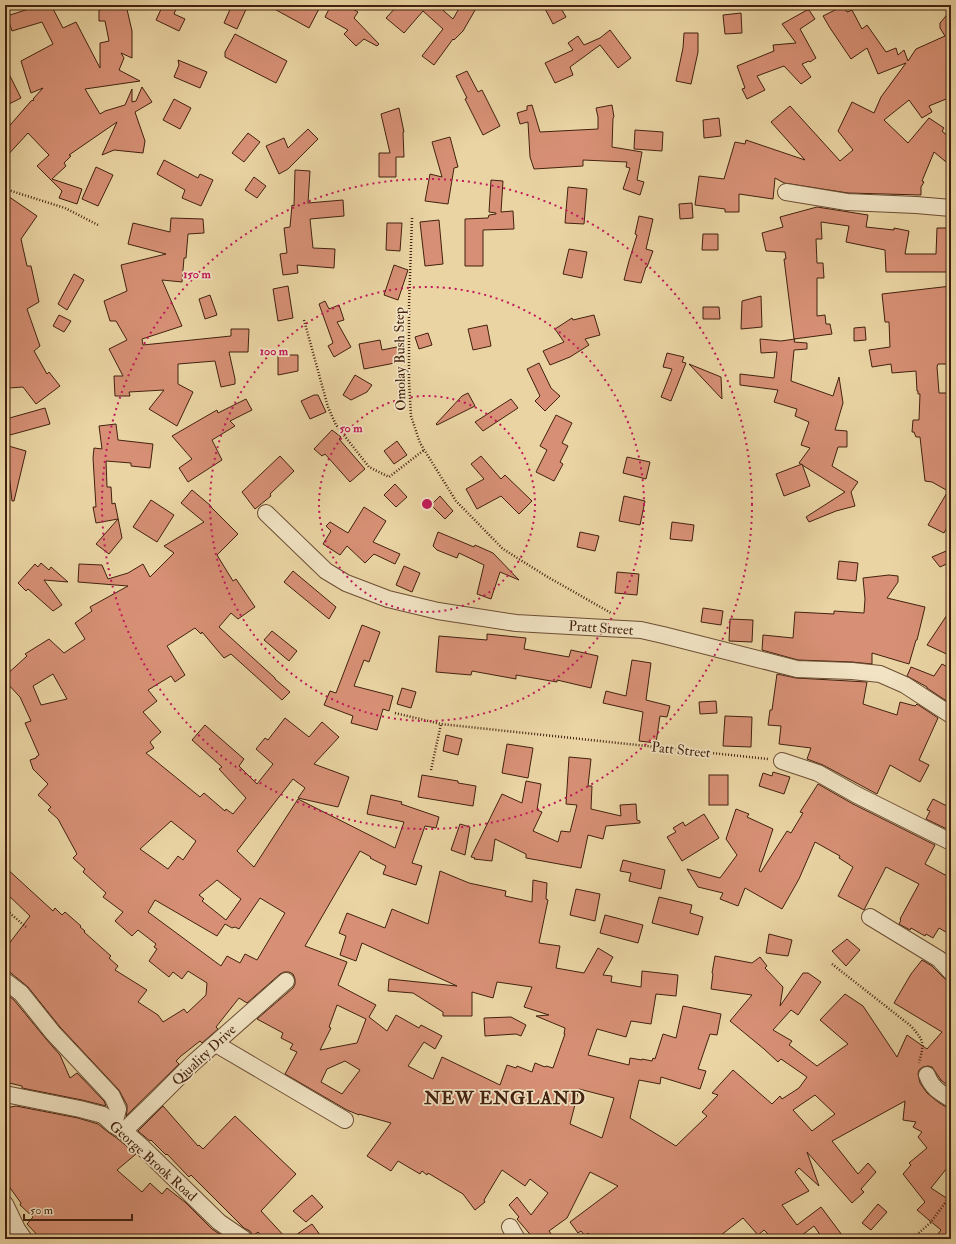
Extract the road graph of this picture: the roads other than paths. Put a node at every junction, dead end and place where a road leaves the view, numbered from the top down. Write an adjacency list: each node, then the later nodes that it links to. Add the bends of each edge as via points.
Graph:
1 (786, 192): 2 (street, via 847,202)
2 (951, 208)
3 (266, 513): 4 (street, Pratt Street, via 326,571 346,583 388,599 438,611 516,623 641,630 797,669 880,674 904,685)
4 (951, 715)
5 (782, 761): 6 (street, via 818,773)
6 (951, 842)
7 (870, 917): 8 (street, via 939,959)
8 (951, 972)
9 (5, 981): 16 (street, via 21,993 53,1033 112,1096 118,1110)
10 (286, 981): 11 (street, Qiuality Drive)
11 (216, 1044): 15 (street); 16 (street, Qiuality Drive, via 159,1098)
12 (927, 1075): 14 (street, via 938,1091)
13 (5, 1094): 16 (street, George Brook Road, via 103,1115)
14 (951, 1099)
15 (345, 1120)
16 (119, 1128): 19 (street, George Brook Road, via 219,1222)
17 (5, 1204): 18 (street)
18 (24, 1239)
19 (244, 1239)

